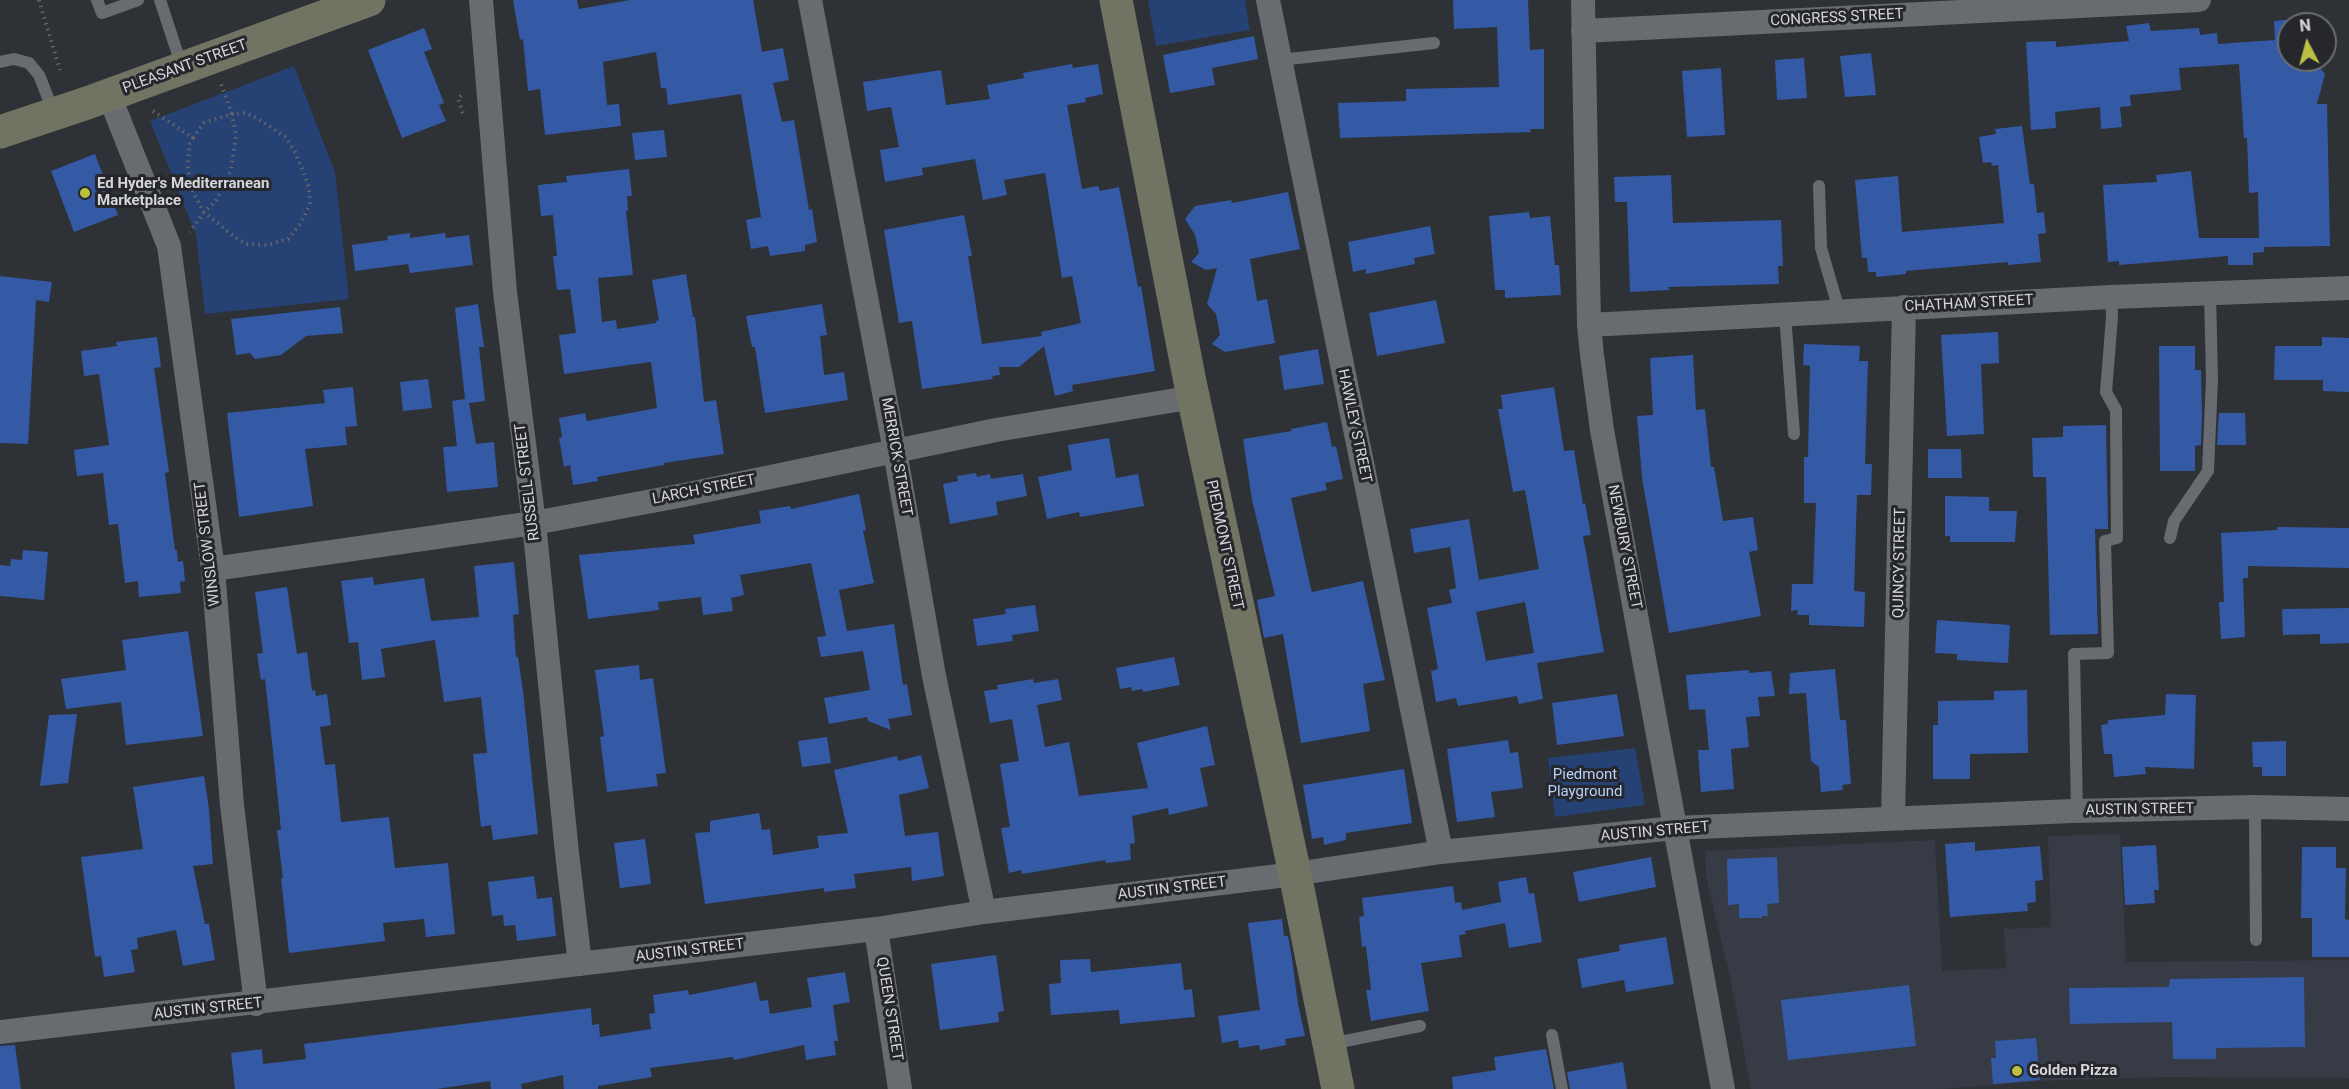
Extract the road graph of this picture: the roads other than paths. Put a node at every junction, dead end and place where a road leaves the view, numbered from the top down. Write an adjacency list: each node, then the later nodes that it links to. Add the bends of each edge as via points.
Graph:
1 (98, 0): 2 (lane, via 102,13)
2 (138, 0)
3 (160, 0): 15 (lane)
4 (369, 0): 15 (street, PLEASANT STREET)
5 (481, 0): 30 (street, RUSSELL STREET, via 505,292)
6 (810, 0): 29 (street, MERRICK STREET)
7 (1116, 0): 27 (street, PIEDMONT STREET)
8 (1268, 0): 13 (street, HAWLEY STREET)
9 (1583, 0): 11 (street, NEWBURY STREET)
10 (2199, 0): 11 (street, CONGRESS STREET)
11 (1583, 31): 26 (street, NEWBURY STREET)
12 (1434, 43): 13 (lane)
13 (1280, 60): 38 (street, HAWLEY STREET)
14 (0, 62): 17 (lane, via 14,59 28,63 39,75)
15 (183, 68): 16 (street, PLEASANT STREET)
16 (109, 95): 17 (street, PLEASANT STREET); 32 (street, WINSLOW STREET, via 169,246)
17 (54, 114): 18 (street, PLEASANT STREET)
18 (0, 132)
19 (1819, 186): 24 (lane, via 1821,248)
20 (2349, 288): 21 (street, CHATHAM STREET)
21 (2210, 293): 22 (street, CHATHAM STREET); 31 (lane, via 2208,471 2174,520)
22 (2111, 297): 23 (street, CHATHAM STREET); 35 (lane, via 2106,392 2116,410 2118,538 2105,541 2108,653 2074,654)
23 (1904, 307): 24 (street, CHATHAM STREET); 36 (street, QUINCY STREET)
24 (1839, 310): 25 (street, CHATHAM STREET)
25 (1785, 314): 26 (street, CHATHAM STREET); 28 (lane)
26 (1589, 325): 37 (street, NEWBURY STREET, via 1602,430)
27 (1194, 397): 29 (street, LARCH STREET); 39 (street, PIEDMONT STREET)
28 (1794, 434)
29 (896, 451): 30 (street, LARCH STREET); 40 (street, MERRICK STREET, via 934,676)
30 (534, 523): 32 (street, LARCH STREET); 43 (street, RUSSELL STREET)
31 (2170, 538)
32 (213, 569): 44 (street, WINSLOW STREET, via 232,805)
33 (2255, 807): 34 (street, AUSTIN STREET); 35 (street, AUSTIN STREET); 42 (lane)
34 (2349, 809)
35 (2077, 811): 36 (street, AUSTIN STREET)
36 (1893, 818): 37 (street, AUSTIN STREET)
37 (1675, 828): 38 (street, AUSTIN STREET); 52 (street, NEWBURY STREET)
38 (1441, 852): 39 (street, AUSTIN STREET)
39 (1295, 874): 40 (street, AUSTIN STREET); 48 (street, PIEDMONT STREET)
40 (984, 912): 41 (street, AUSTIN STREET)
41 (876, 929): 43 (street, AUSTIN STREET); 49 (street, QUEEN STREET)
42 (2256, 940)
43 (580, 964): 44 (street, AUSTIN STREET)
44 (256, 1004): 46 (street, AUSTIN STREET)
45 (1420, 1026): 48 (lane)
46 (0, 1032)
47 (1552, 1035): 51 (lane)
48 (1329, 1044): 50 (street, PIEDMONT STREET)
49 (900, 1089)
50 (1338, 1089)
51 (1562, 1089)
52 (1723, 1089)

